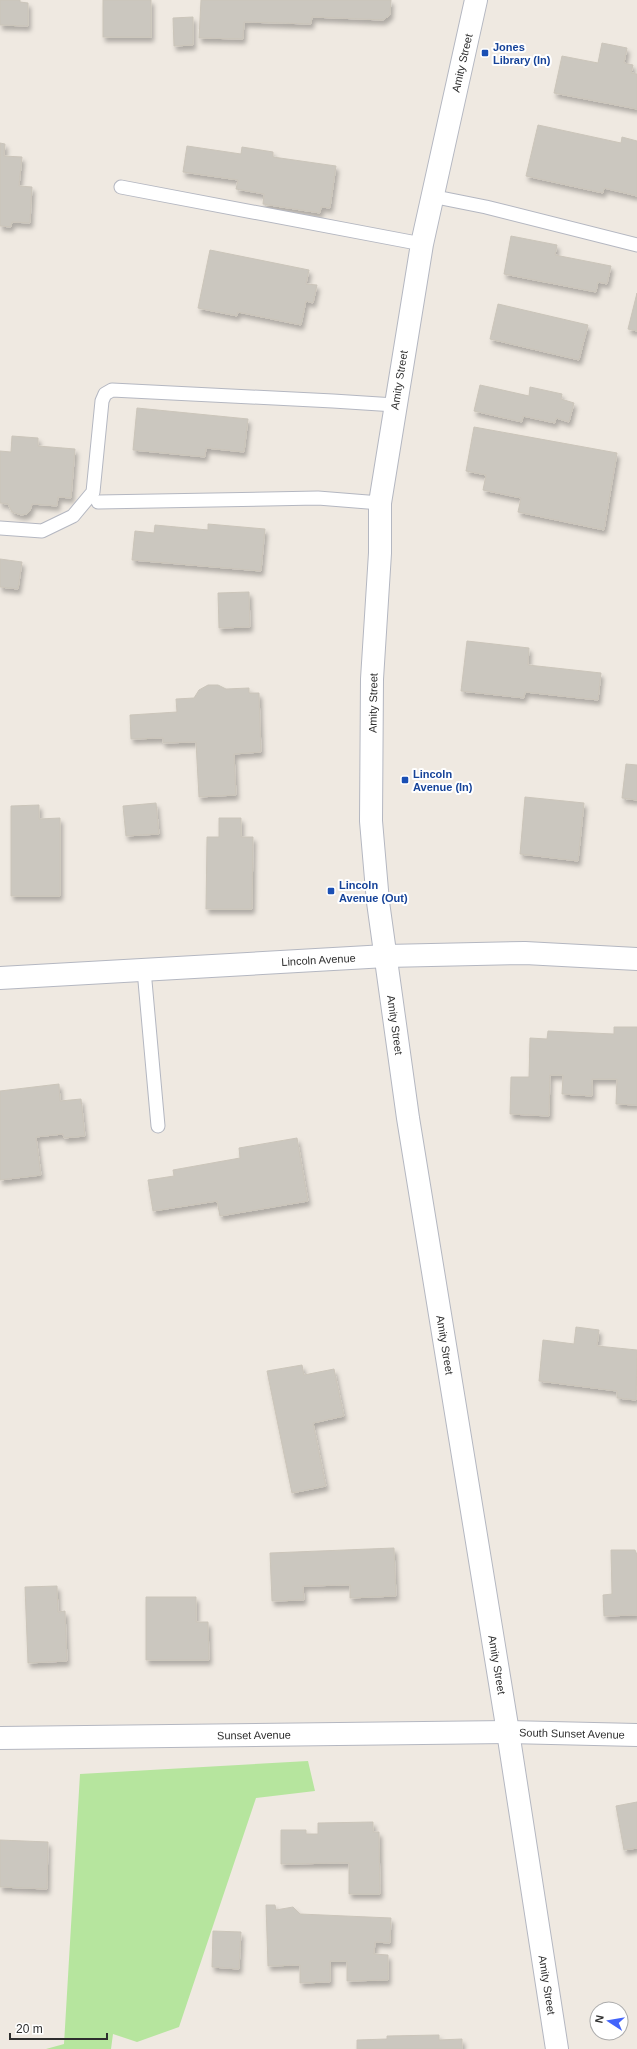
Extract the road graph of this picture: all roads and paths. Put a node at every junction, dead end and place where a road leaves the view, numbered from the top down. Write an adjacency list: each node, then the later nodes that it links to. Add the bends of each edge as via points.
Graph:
1 (476, 0): 3 (main road, Amity Street)
2 (121, 187): 4 (lane)
3 (431, 196): 4 (main road, Amity Street); 5 (lane, via 486,207)
4 (422, 244): 6 (main road, Amity Street)
5 (637, 245)
6 (395, 405): 8 (main road, Amity Street); 9 (lane, via 112,390 105,394 102,401 93,492 73,516 42,531)
7 (98, 502): 8 (lane, via 318,498)
8 (380, 503): 10 (main road, Amity Street, via 380,553 372,679 372,821 378,902)
9 (0, 528)
10 (386, 956): 11 (main road, Lincoln Avenue, via 525,953); 12 (main road, Lincoln Avenue); 15 (main road, Amity Street, via 408,1118)
11 (637, 959)
12 (144, 970): 13 (main road, Lincoln Avenue); 14 (lane)
13 (0, 978)
14 (158, 1126)
15 (508, 1732): 16 (main road, South Sunset Avenue); 17 (main road, Sunset Avenue); 18 (main road, Amity Street)
16 (637, 1735)
17 (0, 1738)
18 (557, 2049)

